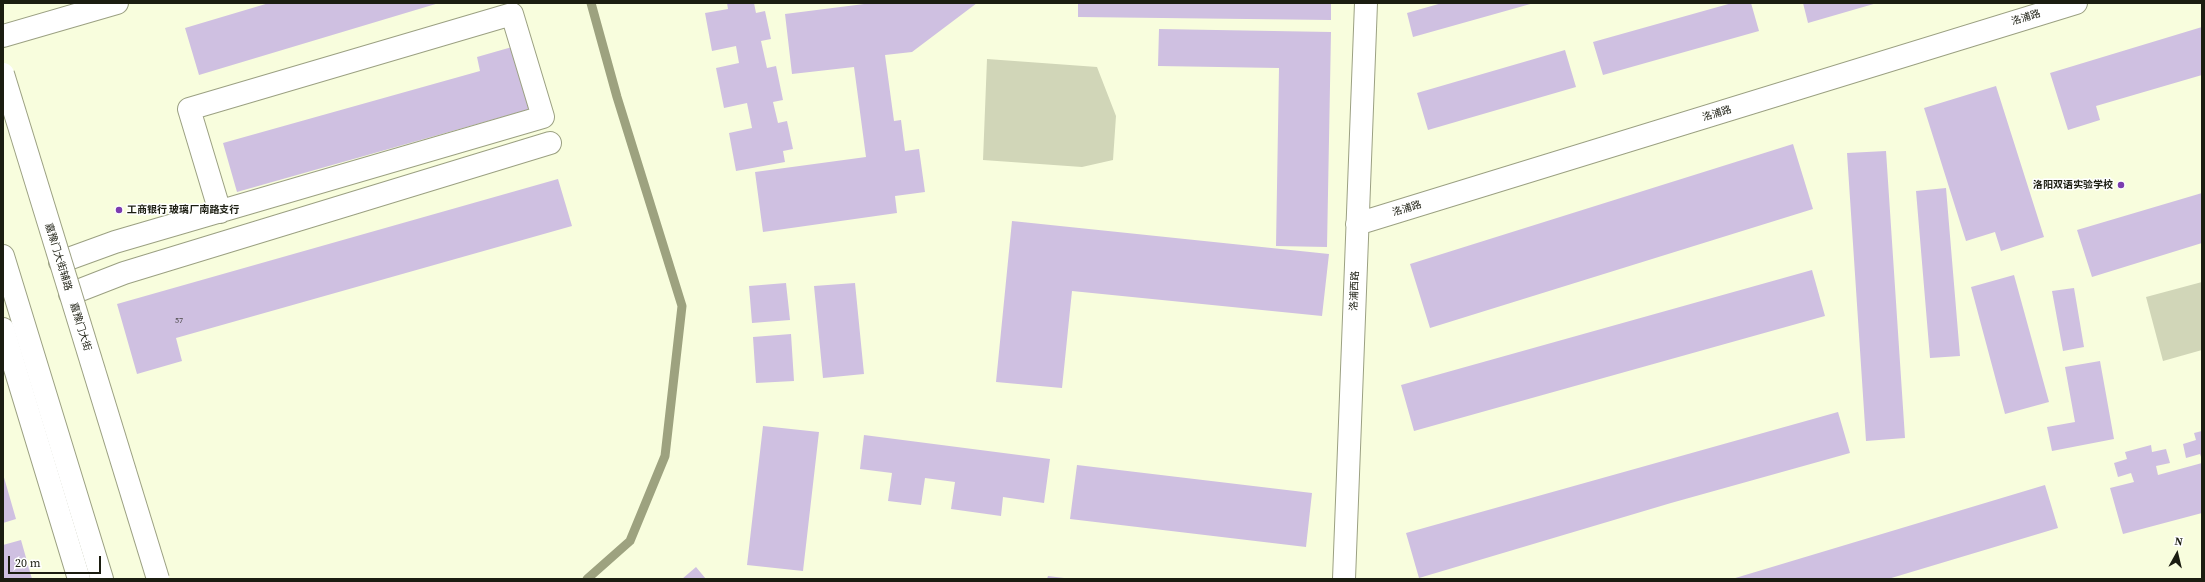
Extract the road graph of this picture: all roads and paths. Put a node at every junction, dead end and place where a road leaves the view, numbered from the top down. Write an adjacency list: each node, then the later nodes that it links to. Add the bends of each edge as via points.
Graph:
1 (118, 3): 4 (main road)
2 (1366, 3): 8 (main road, 洛浦西路)
3 (2076, 3): 8 (main road, 洛浦路)
4 (3, 36)
5 (3, 74): 10 (main road, 嘉豫门大街辅路); 16 (main road, 嘉豫门大街, bridge)
6 (550, 143): 11 (main road, via 124,273)
7 (220, 212): 7 (main road, via 189,109 512,14 543,117); 10 (main road, via 115,242)
8 (1357, 224): 17 (main road, 洛浦西路)
9 (3, 256): 14 (main road)
10 (60, 262): 11 (main road, 嘉豫门大街辅路)
11 (70, 294): 15 (main road, 嘉豫门大街辅路)
12 (3, 329): 13 (main road)
13 (79, 579)
14 (102, 579)
15 (153, 579)
16 (158, 579)
17 (1344, 579)

